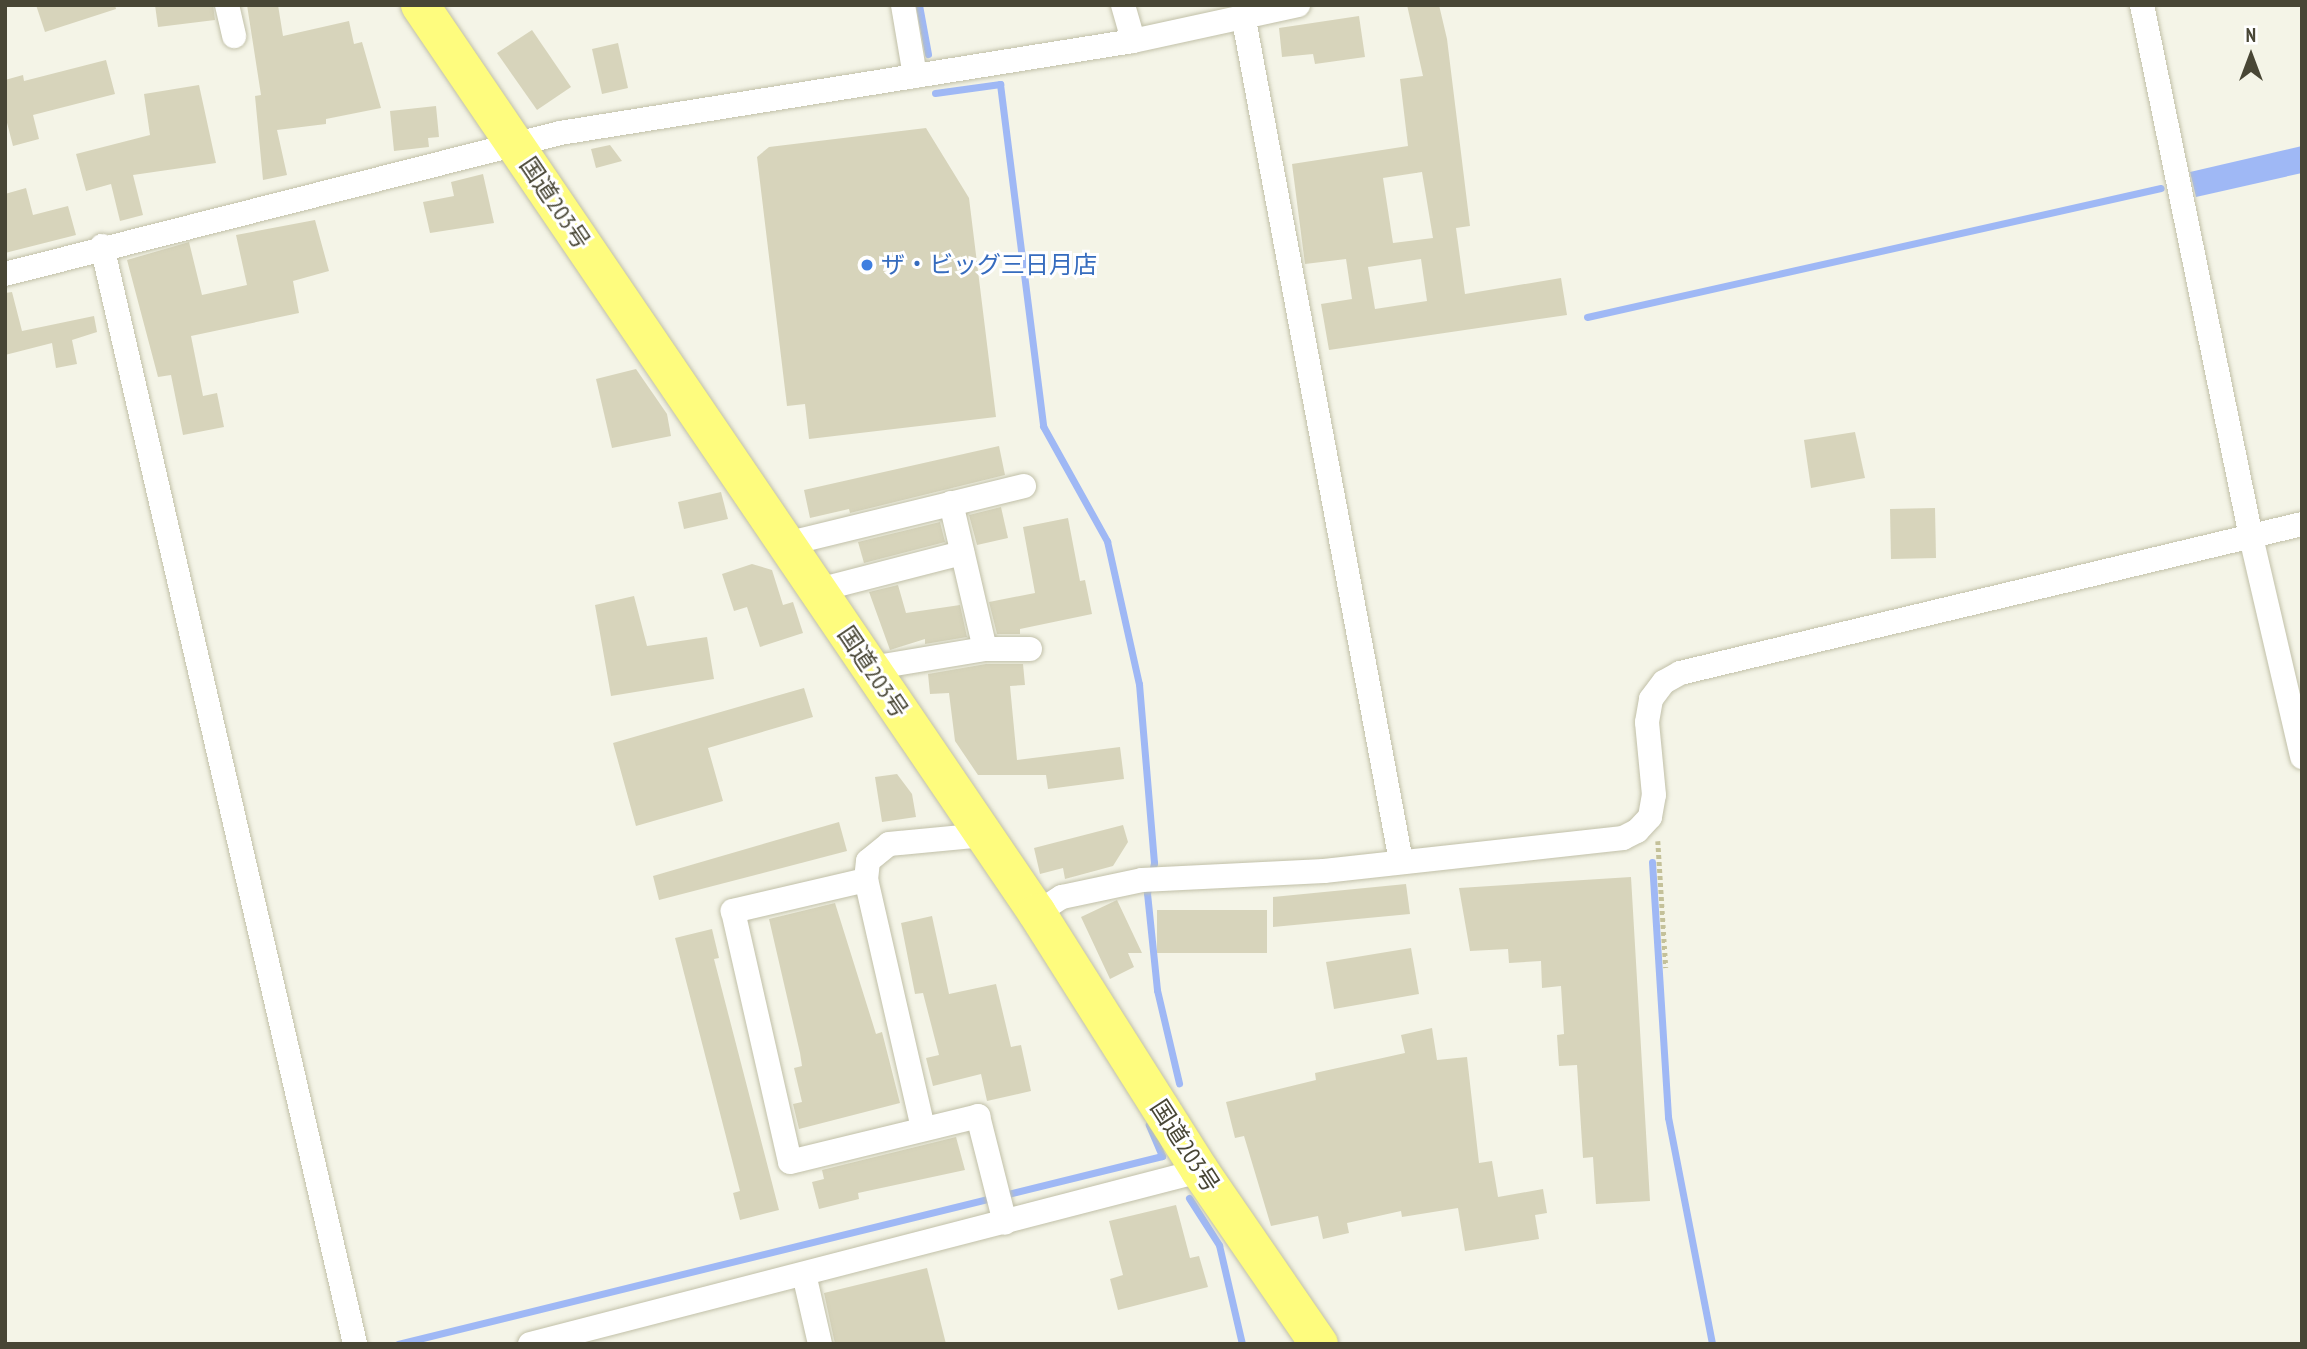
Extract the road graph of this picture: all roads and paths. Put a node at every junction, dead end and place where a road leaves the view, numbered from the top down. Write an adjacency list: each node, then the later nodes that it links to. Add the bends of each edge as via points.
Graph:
1 (227, 5): 8 (street)
2 (420, 5): 11 (highway, 国道203号)
3 (903, 5): 10 (street)
4 (1123, 5): 9 (street)
5 (1298, 5): 7 (street)
6 (2142, 5): 17 (street)
7 (1244, 20): 9 (street); 27 (street)
8 (234, 36)
9 (1133, 41): 10 (street)
10 (915, 76): 11 (street, via 560,133)
11 (516, 146): 12 (street); 18 (highway, 国道203号)
12 (102, 246): 13 (street); 35 (street)
13 (5, 274)
14 (1024, 486): 15 (street)
15 (951, 503): 18 (street); 19 (street)
16 (2302, 524): 17 (street)
17 (2250, 537): 24 (street); 25 (street, via 1680,673 1664,682 1651,699 1647,722 1654,795)
18 (786, 544): 20 (highway, 国道203号)
19 (962, 553): 20 (street); 21 (street)
20 (818, 590): 23 (highway, 国道203号)
21 (985, 649): 22 (street); 23 (street)
22 (1030, 649)
23 (871, 668): 26 (highway, 国道203号)
24 (2302, 757)
25 (1650, 817): 27 (street, via 1623,838); 30 (path, via 1658,843)
26 (984, 835): 28 (street, via 889,844 868,861); 29 (highway, 国道203号)
27 (1401, 861): 29 (street, via 1324,871 1151,879 1062,897)
28 (866, 880): 31 (street); 31 (street, via 733,911 790,1162)
29 (1037, 913): 32 (highway, 国道203号)
30 (1665, 968)
31 (923, 1128): 33 (street, via 978,1116)
32 (1200, 1171): 33 (street); 38 (highway, 国道203号)
33 (1005, 1223): 34 (street)
34 (804, 1274): 36 (street); 37 (street)
35 (355, 1341)
36 (530, 1344)
37 (820, 1344)
38 (1319, 1344)

